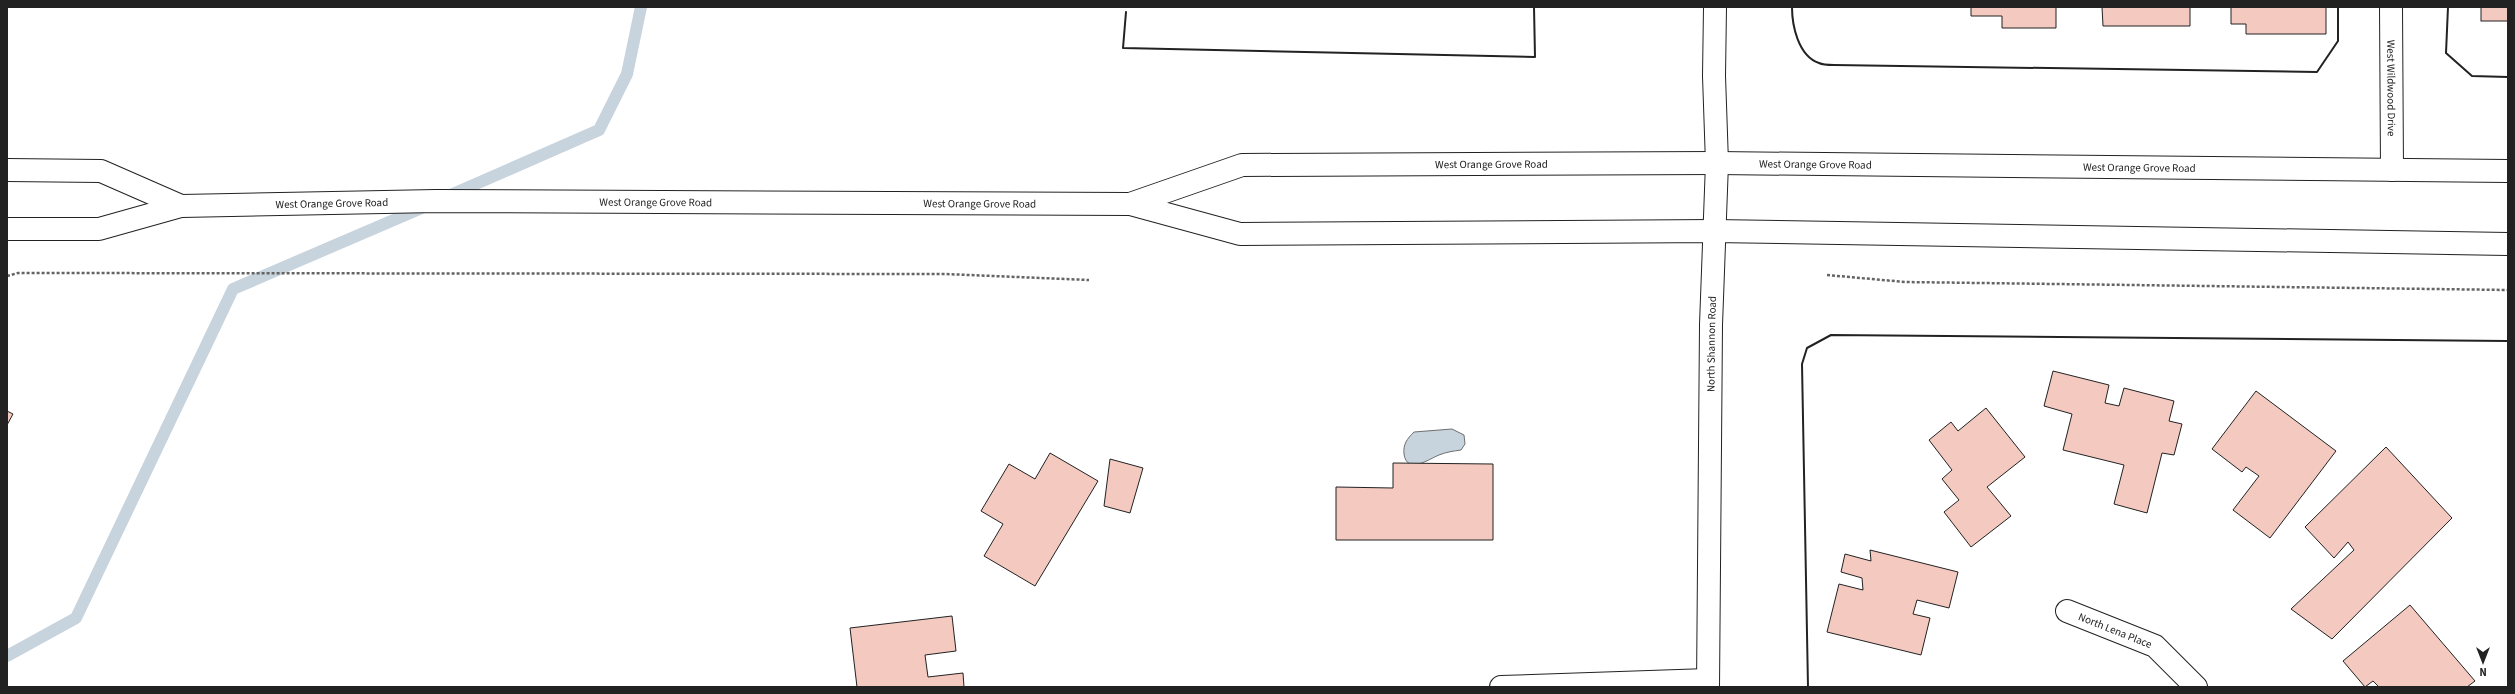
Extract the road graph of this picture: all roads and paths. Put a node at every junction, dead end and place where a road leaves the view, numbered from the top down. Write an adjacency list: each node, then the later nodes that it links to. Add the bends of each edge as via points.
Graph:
1 (1715, 7): 3 (main road, North Shannon Road)
2 (2391, 7): 5 (main road, West Wildwood Drive)
3 (1717, 163): 5 (main road, West Orange Grove Road); 7 (main road, West Orange Grove Road, via 1242,165); 10 (main road, North Shannon Road)
4 (7, 170): 8 (main road, West Orange Grove Road, via 101,171)
5 (2392, 170): 6 (main road, West Orange Grove Road)
6 (2508, 171)
7 (1130, 204): 8 (main road, West Orange Grove Road, via 436,201); 10 (main road, West Orange Grove Road, via 1240,234)
8 (181, 206): 9 (main road, West Orange Grove Road, via 99,229)
9 (7, 229)
10 (1714, 230): 11 (main road, West Orange Grove Road); 17 (main road, North Shannon Road)
11 (2508, 244)
12 (1828, 275): 15 (path, via 1905,282)
13 (7, 276): 14 (path, via 18,273 945,274)
14 (1089, 280)
15 (2508, 290)
16 (2067, 611): 19 (main road, North Lena Place, via 2155,646)
17 (1708, 684): 18 (main road, North Shannon Road)
18 (1501, 687)
19 (2196, 687)

